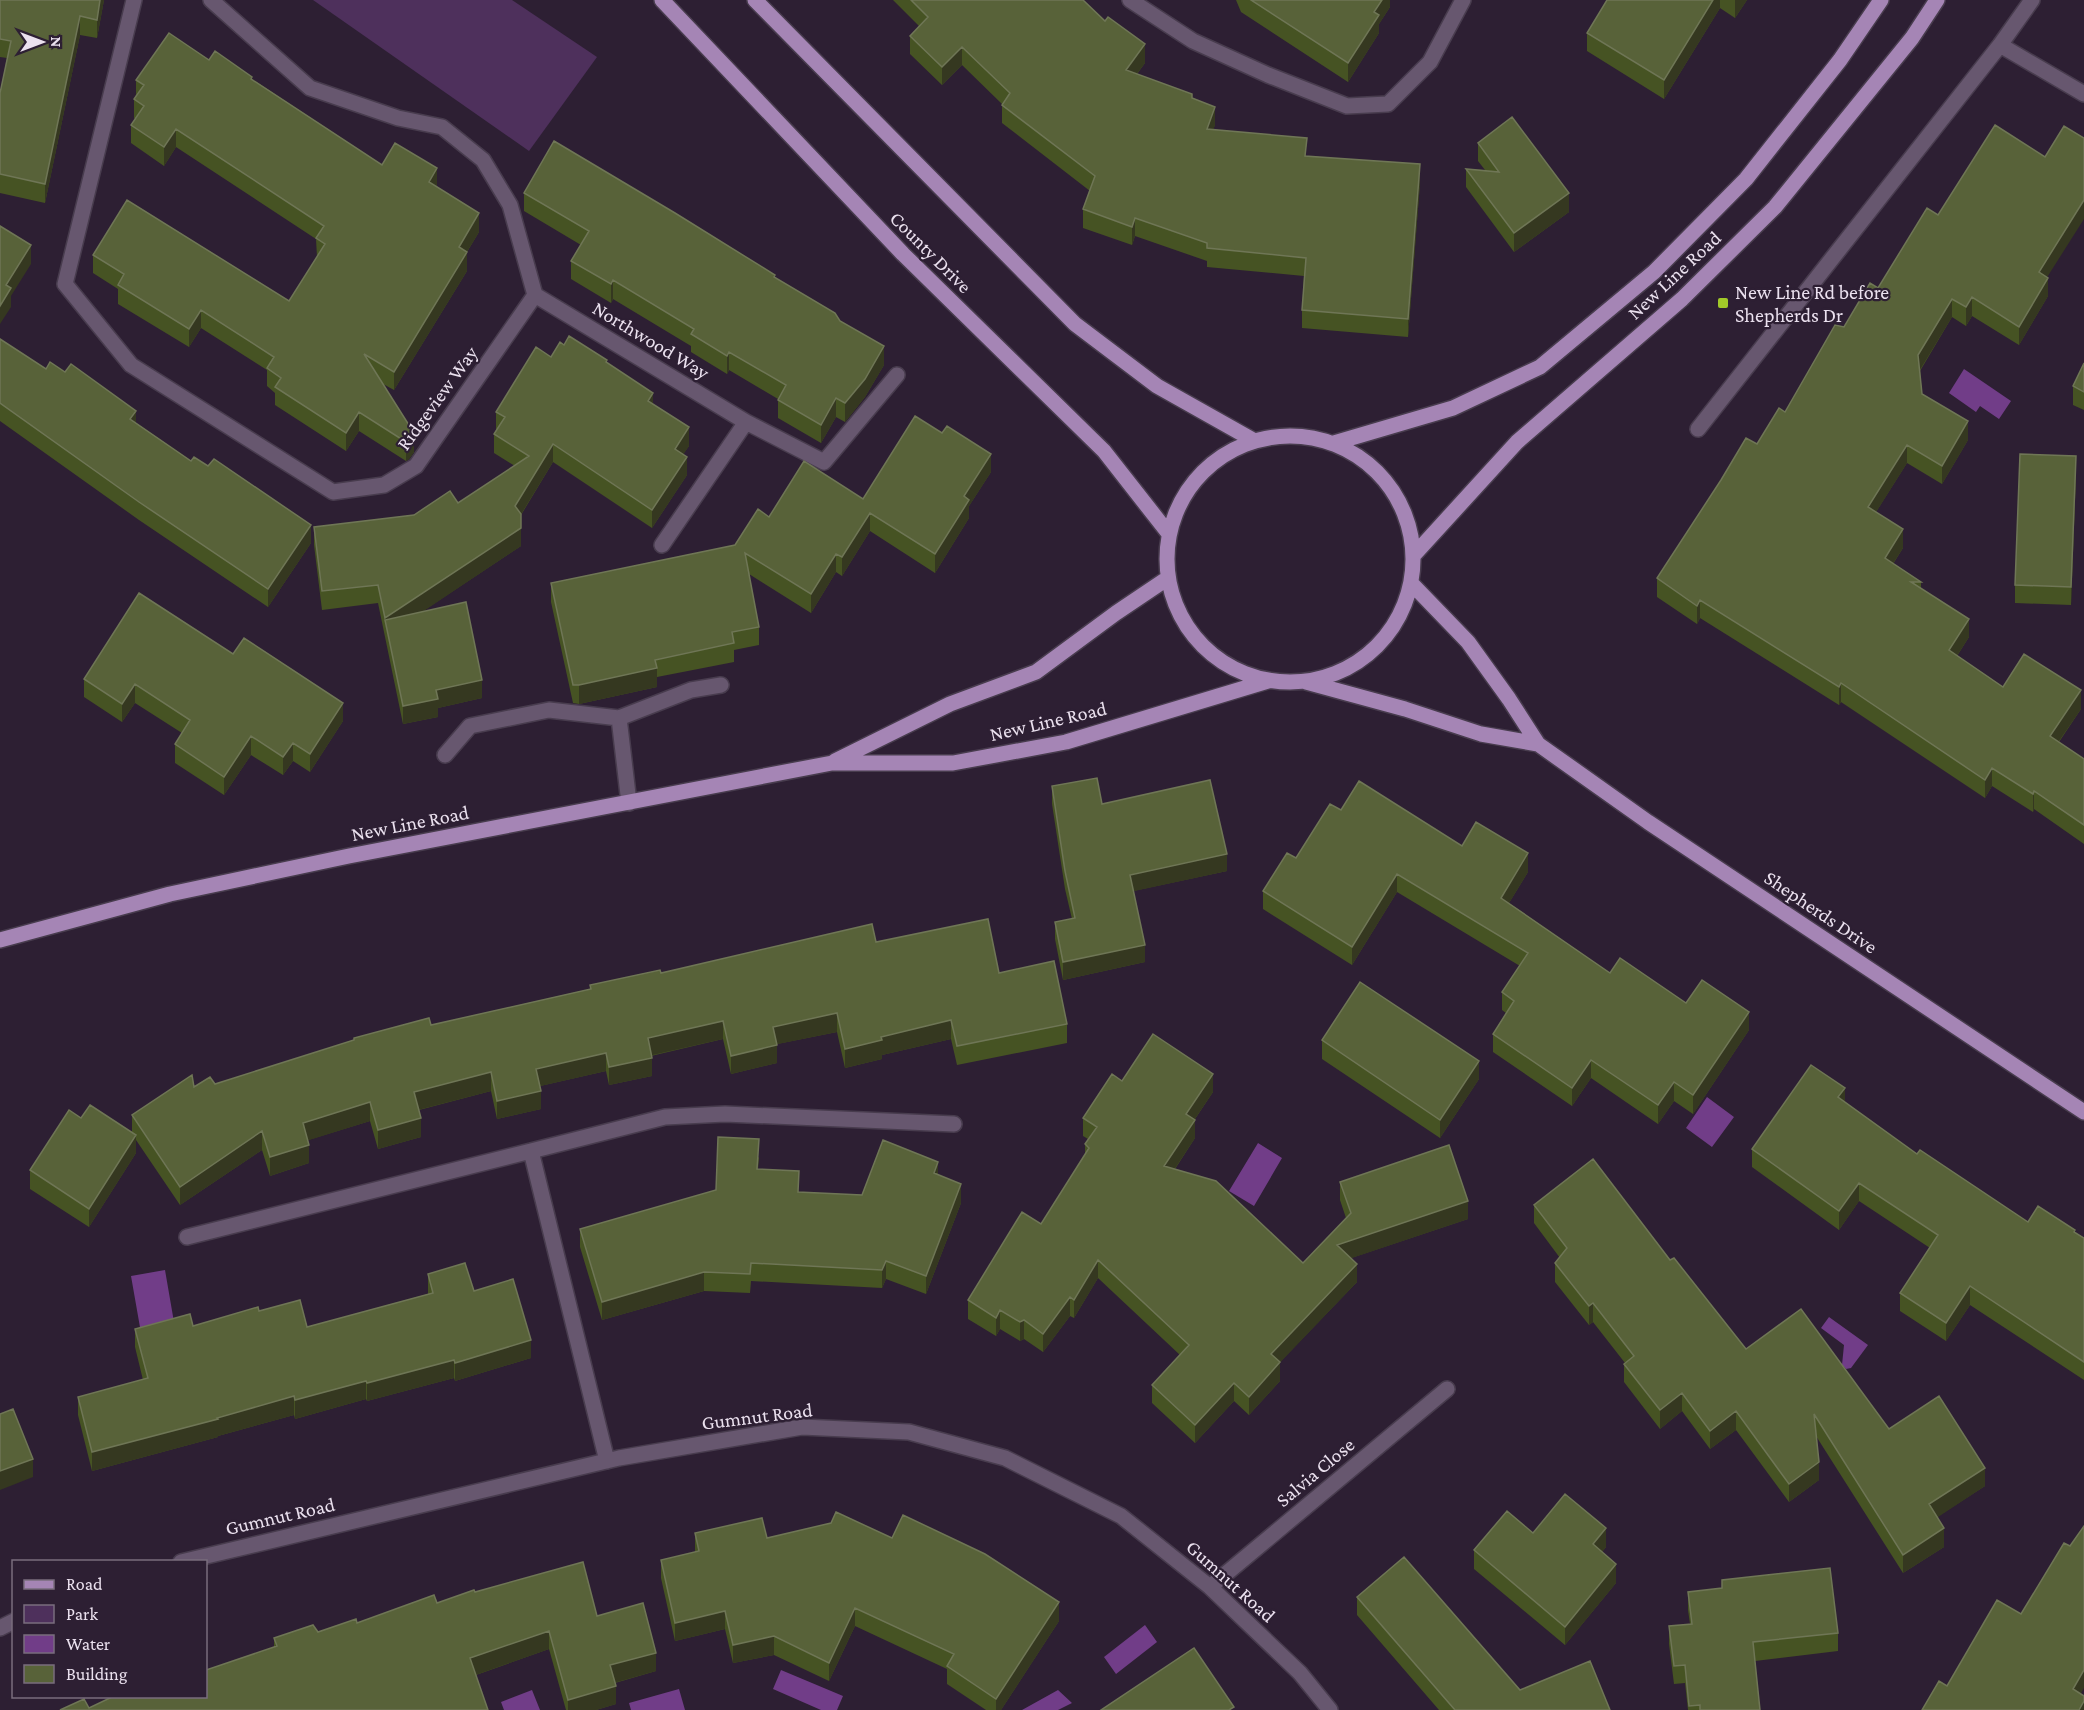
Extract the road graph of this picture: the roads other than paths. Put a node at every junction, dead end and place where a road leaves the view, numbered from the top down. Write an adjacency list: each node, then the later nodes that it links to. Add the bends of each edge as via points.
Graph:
1 (134, 0): 12 (street, Ridgeview Way, via 65,284 131,365 333,492 384,485 416,466)
2 (211, 0): 12 (street, via 310,88 398,118 442,127 483,160 510,204)
3 (662, 0): 18 (main road, County Drive, via 903,254 1104,452)
4 (755, 0): 16 (main road, via 1075,324 1157,386)
5 (1130, 0): 6 (street, via 1193,41 1347,106 1388,104 1430,62)
6 (1463, 0)
7 (1881, 0): 17 (main road, New Line Road, via 1840,60 1746,178 1654,272 1540,367 1453,408)
8 (1937, 0): 20 (main road, New Line Road, via 1912,38 1775,207 1682,299 1516,442)
9 (2032, 0): 10 (street)
10 (2000, 45): 11 (street); 15 (street)
11 (2084, 94)
12 (535, 295): 14 (street, Northwood Way)
13 (897, 375): 14 (street, Northwood Way, via 824,462)
14 (746, 422): 19 (street)
15 (1698, 429)
16 (1253, 440): 17 (main road, via 1293,435); 18 (main road, via 1223,454 1198,476 1179,503)
17 (1334, 443): 20 (main road, via 1366,461 1391,487 1407,520)
18 (1169, 534): 21 (main road)
19 (663, 545)
20 (1413, 556): 22 (main road)
21 (1168, 579): 23 (main road, via 1179,615 1202,646 1232,669); 29 (main road, New Line Road, via 1036,672 950,704)
22 (1411, 583): 24 (main road, via 1398,619 1374,649 1343,671); 27 (main road, Shepherds Drive, via 1468,642)
23 (1268, 681): 24 (main road); 29 (main road, New Line Road, via 1066,742 953,763)
24 (1306, 682): 27 (main road, Shepherds Drive, via 1481,734)
25 (721, 685): 26 (street, via 691,690)
26 (619, 718): 28 (street, via 549,710 470,726); 30 (street)
27 (1538, 744): 32 (main road, Shepherds Drive, via 1648,822)
28 (445, 754)
29 (832, 763): 30 (main road, New Line Road)
30 (628, 803): 31 (main road, New Line Road, via 170,894)
31 (0, 940)
32 (2084, 1112)
33 (954, 1124): 34 (street, via 725,1114 665,1117)
34 (531, 1151): 35 (street); 37 (street)
35 (187, 1237)
36 (1447, 1389): 39 (street, Salvia Close)
37 (607, 1461): 38 (street, Gumnut Road); 39 (street, Gumnut Road, via 802,1427 909,1432 1005,1458 1121,1516)
38 (189, 1560)
39 (1210, 1587): 40 (street, Gumnut Road, via 1300,1673)
40 (1330, 1710)

